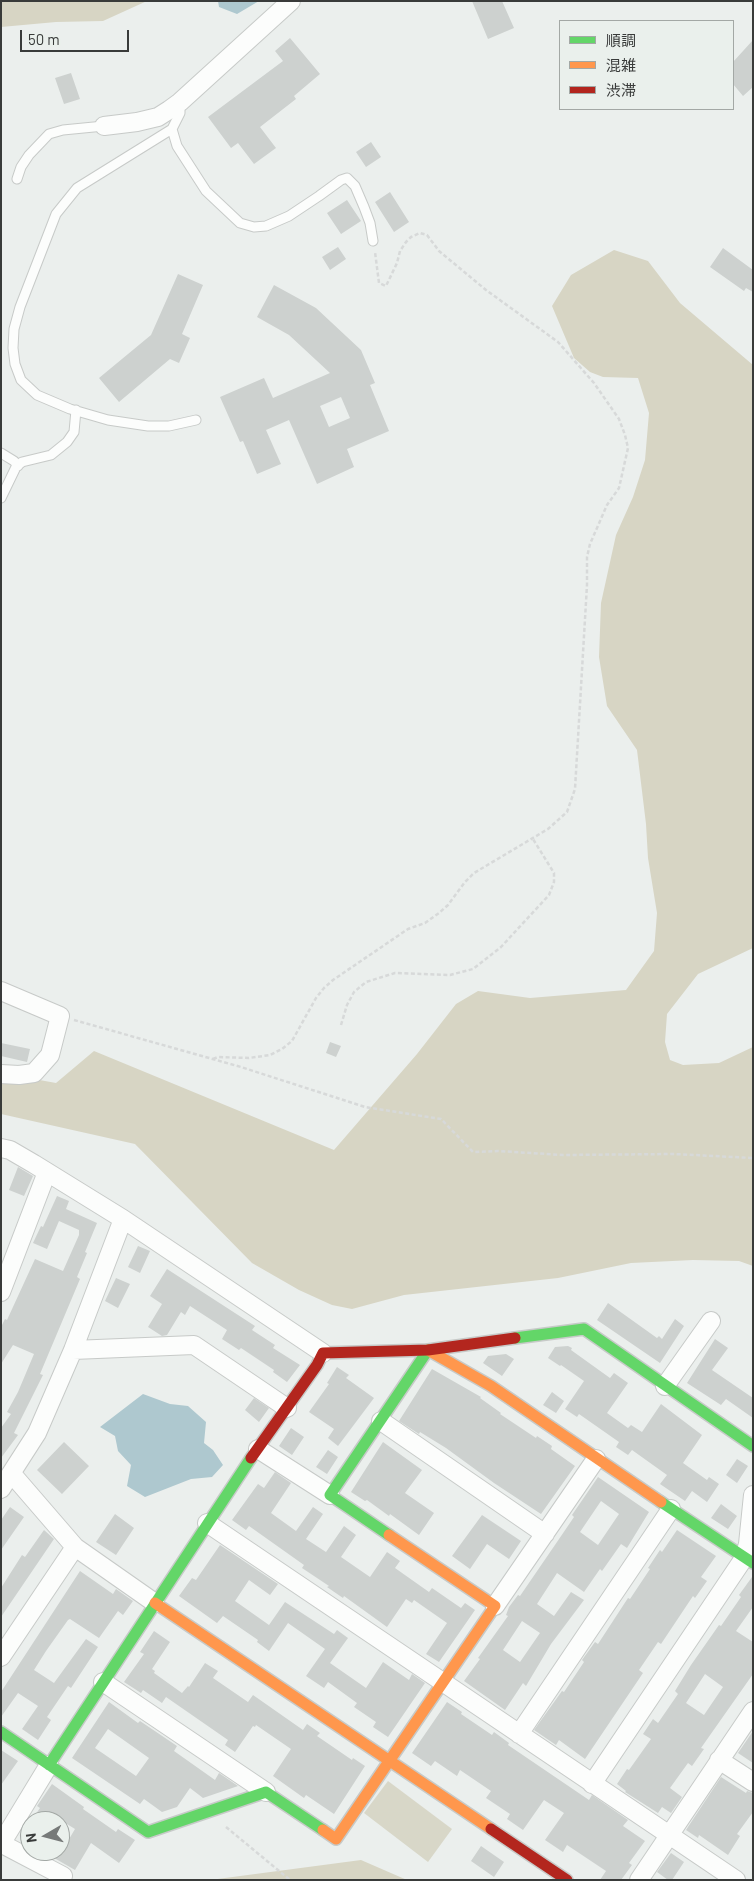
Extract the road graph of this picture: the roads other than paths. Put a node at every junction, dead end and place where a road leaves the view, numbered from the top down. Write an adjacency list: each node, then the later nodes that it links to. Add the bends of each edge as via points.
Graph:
1 (290, 1): 2 (street)
2 (180, 102): 3 (street, via 158,117); 4 (lane, via 180,113)
3 (104, 126): 5 (lane, via 49,134 29,155)
4 (172, 129): 6 (lane, via 177,146 206,191 240,223 266,226 289,216 348,178 364,207); 7 (lane, via 98,174 67,198 56,214 20,307 13,348 21,380 37,395)
5 (18, 179)
6 (374, 241)
7 (76, 410): 8 (lane, via 108,420 148,426 169,426); 10 (lane, via 74,432 67,442 51,455 22,462)
8 (196, 420)
9 (1, 453): 10 (lane)
10 (18, 466): 11 (lane)
11 (1, 498)
12 (1, 991): 13 (street, via 60,1016 50,1055 34,1073)
13 (1, 1074)
14 (1, 1148): 15 (street)
15 (47, 1172): 16 (street); 17 (street)
16 (123, 1218): 19 (street); 21 (street)
17 (1, 1292)
18 (711, 1321): 22 (street)
19 (73, 1350): 23 (street, via 194,1345); 28 (street, via 37,1432)
20 (428, 1350): 21 (street); 22 (street, via 584,1329); 24 (street); 27 (street, via 491,1386)
21 (323, 1353): 23 (street)
22 (665, 1386): 25 (street)
23 (287, 1408): 26 (street)
24 (381, 1421): 31 (street); 34 (street)
25 (753, 1446)
26 (258, 1449): 31 (street); 33 (street)
27 (596, 1459): 32 (street); 34 (street)
28 (12, 1474): 29 (street); 35 (street)
29 (1, 1489)
30 (753, 1495): 36 (street)
31 (330, 1496): 38 (street)
32 (671, 1509): 36 (street); 44 (street)
33 (207, 1524): 37 (street); 41 (street)
34 (544, 1534): 38 (street)
35 (75, 1547): 37 (street); 39 (street)
36 (749, 1560): 49 (street)
37 (155, 1603): 40 (street); 46 (street)
38 (494, 1606): 41 (street)
39 (1, 1657)
40 (103, 1682): 47 (street); 50 (street)
41 (443, 1682): 44 (street); 46 (street)
42 (753, 1711): 45 (street)
43 (1, 1732): 47 (street)
44 (519, 1734): 49 (street)
45 (719, 1760): 48 (street); 51 (street)
46 (389, 1761): 50 (street, via 336,1839); 54 (street)
47 (49, 1765): 50 (street, via 148,1832); 52 (street)
48 (753, 1782)
49 (592, 1784): 51 (street)
50 (266, 1792)
51 (669, 1836): 55 (street); 56 (street)
52 (2, 1844): 53 (street)
53 (63, 1876)
54 (567, 1880)
55 (639, 1880)
56 (736, 1880)

